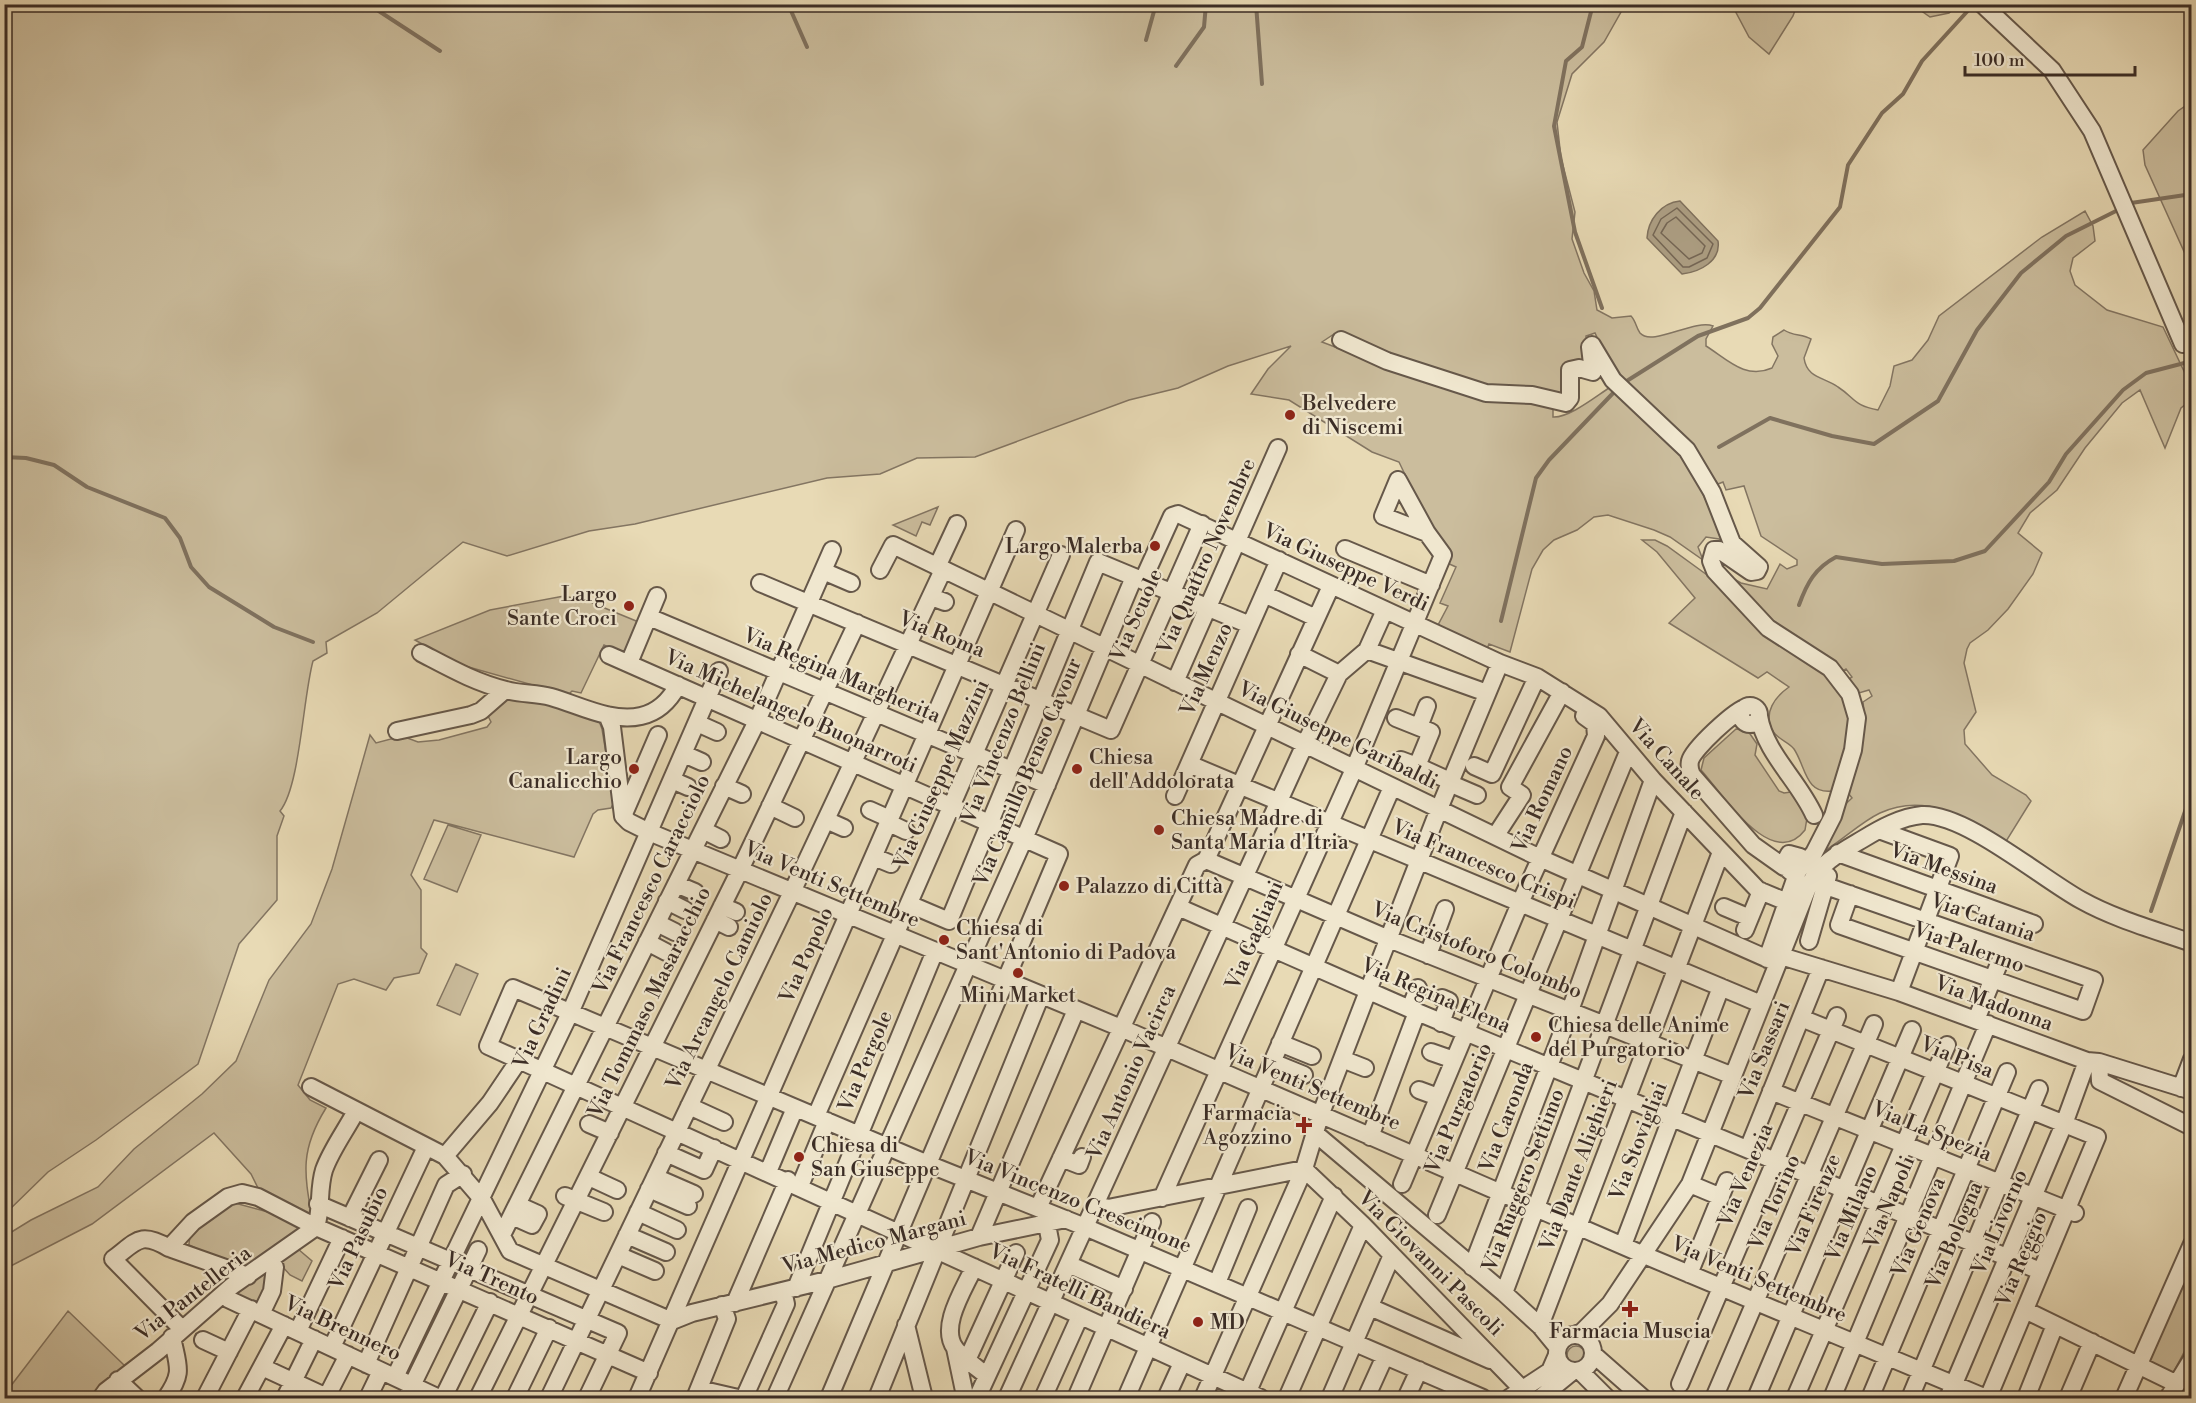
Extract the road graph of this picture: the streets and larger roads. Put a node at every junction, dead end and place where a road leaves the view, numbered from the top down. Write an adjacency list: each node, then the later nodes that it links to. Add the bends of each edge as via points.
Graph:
1 (1985, 7): 3 (street, via 2052,70 2076,103 2092,131)
2 (1341, 340): 108 (street, via 1387,361 1486,393 1532,395 1561,403 1570,398 1570,370 1593,372 1590,347 1596,347 1613,380 1687,450 1712,492 1732,543 1759,567 1751,572 1714,550 1711,561 1721,578 1768,628 1830,668 1850,694 1857,730 1841,787)
3 (2183, 344)
4 (1278, 448): 10 (street, Via Quattro Novembre)
5 (1172, 516): 7 (street, Via Giuseppe Verdi, via 1178,514); 18 (street, Via Camillo Benso Cavour)
6 (957, 524): 15 (street, Via Arcangelo Camiolo)
7 (1202, 524): 10 (street, Via Giuseppe Verdi); 23 (street, Via Scuole)
8 (1016, 530): 24 (street, Via Popolo)
9 (1427, 533): 21 (street, Via Gagliani, via 1443,555)
10 (1237, 540): 14 (street, Via Giuseppe Verdi); 28 (street, Via Quattro Novembre)
11 (1345, 549): 21 (street)
12 (832, 550): 17 (street, Via Francesco Caracciolo)
13 (1060, 555): 30 (street, Via Giuseppe Mazzini)
14 (1279, 560): 22 (street, Via Giuseppe Verdi); 25 (street, Via Menzo)
15 (940, 568): 16 (street, Via Giuseppe Garibaldi, via 893,545); 24 (street, Via Giuseppe Garibaldi); 37 (street, Via Arcangelo Camiolo, via 938,599)
16 (880, 570)
17 (823, 571): 20 (street); 27 (street, Via Francesco Caracciolo)
18 (1139, 579): 23 (street); 36 (street, Via Vincenzo Bellini, via 1098,562); 38 (street, Via Camillo Benso Cavour)
19 (760, 583): 27 (street, Via Roma)
20 (851, 583)
21 (1431, 585): 34 (street, Via Gagliani)
22 (1331, 586): 29 (street, Via Giuseppe Verdi); 31 (street)
23 (1171, 592): 28 (street); 47 (street, Via Scuole)
24 (988, 593): 30 (street, Via Giuseppe Garibaldi); 46 (street, Via Popolo)
25 (1264, 594): 31 (street); 35 (street, Via Menzo)
26 (657, 596): 32 (street)
27 (809, 603): 33 (street, Via Roma); 49 (street, Via Francesco Caracciolo)
28 (1208, 607): 35 (street); 52 (street, Via Quattro Novembre)
29 (1385, 610): 34 (street, Via Giuseppe Verdi); 39 (street, Via Antonio Vacirca)
30 (1035, 615): 36 (street, Via Giuseppe Garibaldi); 53 (street, Via Giuseppe Mazzini)
31 (1316, 618): 41 (street)
32 (649, 620): 44 (street); 49 (street, Via Regina Margherita)
33 (856, 623): 37 (street, Via Roma); 56 (street, Via Tommaso Masaracchio)
34 (1416, 624): 43 (street, Via Gagliani); 45 (street, Via Giuseppe Verdi)
35 (1250, 625): 61 (street, Via Menzo)
36 (1069, 631): 38 (street, Via Giuseppe Garibaldi); 60 (street, Via Vincenzo Bellini)
37 (908, 644): 46 (street, Via Roma); 64 (street, Via Arcangelo Camiolo)
38 (1105, 647): 47 (street, Via Giuseppe Garibaldi); 66 (street, Via Camillo Benso Cavour)
39 (1367, 650): 43 (street); 50 (street, Via Antonio Vacirca)
40 (421, 653): 55 (street, via 464,676)
41 (1299, 654): 50 (street); 70 (street)
42 (609, 655): 44 (street, Via Michelangelo Buonarroti)
43 (1400, 661): 58 (street); 88 (street, Via Gagliani)
44 (629, 663): 54 (street, Via Michelangelo Buonarroti)
45 (1500, 663): 51 (street, Via Canale); 58 (street)
46 (957, 664): 53 (street, Via Roma); 76 (street, Via Popolo)
47 (1139, 665): 52 (street, Via Giuseppe Garibaldi); 71 (street, Via Scuole)
48 (719, 671): 59 (street, Via Gradini)
49 (779, 672): 56 (street, Via Regina Margherita); 68 (street, Via Francesco Caracciolo)
50 (1339, 674): 78 (street, Via Antonio Vacirca)
51 (1537, 677): 57 (street, Via Canale); 87 (street, via 1492,774)
52 (1175, 682): 61 (street, Via Giuseppe Garibaldi)
53 (1004, 684): 60 (street, Via Roma); 81 (street, Via Giuseppe Mazzini)
54 (678, 685): 59 (street, Via Michelangelo Buonarroti); 72 (street)
55 (505, 690): 65 (street, via 549,696); 74 (street, via 471,716)
56 (824, 692): 64 (street, Via Regina Margherita); 77 (street, Via Tommaso Masaracchio)
57 (1562, 692): 63 (street, Via Canale); 120 (street, via 1510,787 1522,795)
58 (1487, 693): 92 (street)
59 (708, 699): 68 (street, Via Michelangelo Buonarroti); 69 (street, Via Gradini)
60 (1041, 700): 66 (street, Via Roma); 89 (street, Via Vincenzo Bellini)
61 (1216, 702): 70 (street, Via Giuseppe Garibaldi); 85 (street, Via Menzo)
62 (1427, 706): 73 (street)
63 (1585, 706): 79 (street, Via Canale, via 1599,716); 128 (street, Via Romano, via 1584,716 1595,724 1597,731)
64 (876, 714): 76 (street, Via Regina Margherita); 84 (street, Via Arcangelo Camiolo)
65 (607, 715): 72 (street); 109 (street, via 612,727)
66 (1076, 715): 71 (street, Via Roma); 93 (street, Via Camillo Benso Cavour)
67 (1396, 718): 73 (street)
68 (757, 720): 77 (street, Via Michelangelo Buonarroti); 95 (street, Via Francesco Caracciolo)
69 (697, 723): 75 (street); 80 (street, Via Gradini)
70 (1266, 725): 78 (street, Via Giuseppe Garibaldi); 94 (street)
71 (1109, 726)
72 (647, 727): 109 (street)
73 (1419, 727): 86 (street, via 1431,732)
74 (397, 731)
75 (717, 732)
76 (927, 735): 81 (street, Via Regina Margherita); 96 (street, Via Popolo)
77 (802, 740): 84 (street, Via Michelangelo Buonarroti); 103 (street, Via Tommaso Masaracchio)
78 (1305, 744): 88 (street, Via Giuseppe Garibaldi); 102 (street, Via Antonio Vacirca)
79 (1628, 752): 91 (street, Via Canale); 135 (street, Via Purgatorio)
80 (684, 754): 83 (street); 90 (street, Via Gradini)
81 (974, 754): 89 (street, Via Regina Margherita); 104 (street, Via Giuseppe Mazzini)
82 (1401, 760): 86 (street)
83 (702, 762)
84 (853, 763): 96 (street, Via Michelangelo Buonarroti); 111 (street, Via Arcangelo Camiolo)
85 (1189, 764): 94 (street, Via Francesco Crispi); 101 (street, Via Menzo)
86 (1417, 766): 92 (street)
87 (1474, 766)
88 (1354, 769): 98 (street, Via Giuseppe Garibaldi); 114 (street, Via Gagliani)
89 (1013, 770): 93 (street, Via Regina Margherita); 113 (street, Via Vincenzo Bellini)
90 (672, 780): 97 (street); 119 (street, Via Gradini)
91 (1653, 780): 107 (street, Via Canale); 140 (street, Via Caronda)
92 (1450, 782): 100 (street); 105 (street)
93 (1047, 784): 122 (street, Via Camillo Benso Cavour)
94 (1238, 784): 102 (street, Via Francesco Crispi); 129 (street)
95 (724, 786): 99 (street); 116 (street, Via Francesco Caracciolo)
96 (904, 786): 104 (street, Via Michelangelo Buonarroti); 112 (street, Via Popolo)
97 (688, 787)
98 (1392, 787): 105 (street, Via Giuseppe Garibaldi); 123 (street)
99 (742, 795)
100 (1477, 795)
101 (1175, 796)
102 (1278, 801): 114 (street, Via Francesco Crispi); 136 (street, Via Antonio Vacirca)
103 (770, 806): 110 (street); 134 (street, Via Tommaso Masaracchio)
104 (951, 807): 113 (street, Via Michelangelo Buonarroti); 149 (street, Via Giuseppe Mazzini)
105 (1439, 809): 120 (street, Via Giuseppe Garibaldi); 130 (street)
106 (870, 810): 112 (street)
107 (1684, 812): 125 (street, Via Canale); 151 (street, Via Ruggero Settimo)
108 (1823, 813): 132 (street, via 1814,853); 132 (street, via 1804,795 1750,717 1731,714 1693,755 1689,768 1692,775 1761,851)
109 (623, 816): 119 (street, Via Venti Settembre)
110 (795, 818)
111 (826, 820): 115 (street); 143 (street, Via Arcangelo Camiolo)
112 (889, 821): 118 (street); 127 (street, Via Popolo)
113 (990, 824): 122 (street, Via Michelangelo Buonarroti); 149 (street, Via Vincenzo Bellini, via 949,921)
114 (1328, 824): 123 (street, Via Francesco Crispi); 145 (street, Via Gagliani)
115 (844, 828)
116 (703, 830): 121 (street); 124 (street, Via Francesco Caracciolo)
117 (1879, 830): 126 (street); 139 (street, via 1950,856); 169 (street, via 1922,815 1963,825 2083,901)
118 (906, 831)
119 (649, 832): 124 (street, Via Venti Settembre); 197 (street, Via Gradini)
120 (1496, 835): 128 (street, Via Giuseppe Garibaldi)
121 (721, 839)
122 (1024, 839): 178 (street, Via Camillo Benso Cavour); 184 (street, Via Michelangelo Buonarroti, via 1055,855)
123 (1369, 840): 130 (street, Via Francesco Crispi); 156 (street)
124 (693, 850): 134 (street, Via Venti Settembre); 137 (street, Via Francesco Caracciolo)
125 (1721, 852): 141 (street, Via Canale); 162 (street, Via Dante Alighieri)
126 (1838, 853): 133 (street); 139 (street, Via Messina)
127 (874, 857): 131 (street); 155 (street, Via Popolo)
128 (1540, 858): 135 (street, Via Giuseppe Garibaldi); 148 (street, Via Romano)
129 (1206, 860): 136 (street, Via Cristoforo Colombo); 150 (street, via 1197,865)
130 (1419, 862): 148 (street, Via Francesco Crispi); 166 (street)
131 (891, 864)
132 (1791, 864): 147 (street)
133 (1824, 864): 138 (street, via 1828,871); 177 (street, via 1809,885)
134 (740, 870): 143 (street, Via Venti Settembre); 213 (street, Via Tommaso Masaracchio, via 725,916)
135 (1578, 876): 140 (street, Via Giuseppe Garibaldi); 157 (street, Via Purgatorio)
136 (1244, 878): 145 (street, Via Cristoforo Colombo); 161 (street, Via Antonio Vacirca)
137 (676, 884): 142 (street); 146 (street, Via Francesco Caracciolo)
138 (1826, 886): 144 (street, Via Catania); 167 (street)
139 (1937, 889): 158 (street); 160 (street, Via Messina)
140 (1612, 891): 151 (street, Via Giuseppe Garibaldi); 165 (street, Via Caronda)
141 (1761, 891): 147 (street, Via Canale); 152 (street, via 1748,924)
142 (695, 892)
143 (792, 892): 155 (street, Via Venti Settembre); 228 (street, Via Arcangelo Camiolo)
144 (1850, 894): 158 (street, Via Catania); 174 (street, Via Palermo, via 1839,925)
145 (1293, 900): 156 (street, Via Cristoforo Colombo); 170 (street, Via Gagliani)
146 (667, 902): 154 (street); 159 (street, Via Francesco Caracciolo)
147 (1787, 902): 177 (street)
148 (1520, 903): 157 (street, Via Francesco Crispi); 182 (street, Via Romano)
149 (909, 904): 164 (street, Via Giuseppe Mazzini)
150 (1178, 907): 161 (street, Via Regina Elena); 205 (street)
151 (1649, 907): 162 (street, Via Giuseppe Garibaldi); 173 (street, Via Ruggero Settimo)
152 (1724, 907)
153 (1445, 909): 176 (street)
154 (685, 910)
155 (849, 914): 164 (street, Via Venti Settembre); 244 (street, Via Popolo)
156 (1335, 917): 166 (street, Via Cristoforo Colombo); 179 (street)
157 (1558, 920): 165 (street, Via Francesco Crispi); 189 (street, Via Purgatorio)
158 (1925, 921): 171 (street, Via Catania); 174 (street)
159 (657, 923): 163 (street); 168 (street, Via Francesco Caracciolo)
160 (2034, 924)
161 (1222, 926): 170 (street, Via Regina Elena); 214 (street, Via Antonio Vacirca)
162 (1693, 927): 177 (street, Via Giuseppe Garibaldi); 181 (street, Via Dante Alighieri)
163 (675, 932)
164 (896, 934): 172 (street, Via Venti Settembre); 256 (street, Via Giuseppe Mazzini)
165 (1595, 936): 173 (street, Via Francesco Crispi); 195 (street, Via Caronda)
166 (1389, 939): 176 (street, Via Cristoforo Colombo); 187 (street)
167 (1809, 941)
168 (647, 942): 175 (street); 204 (street, Via Francesco Caracciolo)
169 (2192, 944)
170 (1273, 949): 179 (street, Via Regina Elena); 230 (street, Via Gagliani)
171 (2005, 949): 183 (street, Via Napoli); 196 (street, Via Catania, via 2094,980)
172 (935, 951): 178 (street, Via Venti Settembre); 265 (street, Via Pergole)
173 (1633, 951): 181 (street, Via Francesco Crispi); 203 (street, Via Ruggero Settimo)
174 (1914, 951): 183 (street, Via Palermo); 188 (street)
175 (666, 952)
176 (1428, 955): 182 (street, Via Cristoforo Colombo, via 1462,961)
177 (1775, 959): 180 (street, Via Madonna); 192 (street)
178 (968, 965): 184 (street, Via Venti Settembre); 270 (street, Via Camillo Benso Cavour)
179 (1313, 967): 187 (street, Via Regina Elena); 208 (street)
180 (1821, 968): 188 (street, Via Madonna); 198 (street, Via Sassari)
181 (1677, 969): 185 (street, Via Francesco Crispi); 209 (street, Via Dante Alighieri)
182 (1489, 979): 189 (street, Via Cristoforo Colombo); 207 (street, Via Romano)
183 (1994, 979): 196 (street, Via Palermo); 199 (street, Via Napoli)
184 (1004, 980): 190 (street, Via Venti Settembre); 284 (street)
185 (1721, 987): 192 (street, Via Francesco Crispi); 223 (street, Via Stovigliai)
186 (1418, 988): 194 (street)
187 (1368, 991): 194 (street, Via Regina Elena); 219 (street)
188 (1899, 992): 199 (street, Via Madonna)
189 (1528, 994): 195 (street, Via Cristoforo Colombo); 215 (street, Via Purgatorio)
190 (1041, 995): 193 (street, Via Venti Settembre); 292 (street)
191 (1442, 998): 200 (street, via 1449,1001)
192 (1761, 1004): 234 (street)
193 (1076, 1010): 205 (street, Via Venti Settembre); 301 (street)
194 (1413, 1011): 200 (street, Via Regina Elena); 268 (street)
195 (1569, 1011): 203 (street, Via Cristoforo Colombo); 227 (street, Via Caronda)
196 (2083, 1011)
197 (570, 1012): 204 (street, Via Vincenzo Crescimone); 212 (street, Via Vincenzo Crescimone, via 513,988); 229 (street, Via Gradini)
198 (1801, 1018): 201 (street, Via Pisa); 243 (street, Via Sassari)
199 (1982, 1022): 225 (street, Via Madonna); 236 (street, Via Napoli)
200 (1441, 1023): 207 (street, Via Regina Elena)
201 (1834, 1023): 210 (street, Via Pisa); 248 (street, Via Venezia)
202 (1874, 1024): 210 (street, Via Torino)
203 (1605, 1026): 209 (street, Via Cristoforo Colombo); 235 (street, Via Ruggero Settimo)
204 (606, 1028): 213 (street, Via Vincenzo Crescimone); 237 (street, Via Francesco Caracciolo)
205 (1120, 1028): 214 (street, Via Venti Settembre); 279 (street)
206 (1912, 1030): 218 (street, Via Firenze)
207 (1465, 1033): 215 (street, Via Regina Elena); 222 (street, Via Romano)
208 (1280, 1043): 217 (street); 224 (street)
209 (1648, 1043): 223 (street, Via Cristoforo Colombo); 247 (street, Via Dante Alighieri)
210 (1865, 1044): 218 (street, Via Pisa); 255 (street, Via Torino)
211 (1947, 1045): 232 (street, Via Milano)
212 (488, 1046): 221 (street, Via Fratelli Bandiera)
213 (652, 1047): 228 (street, Via Vincenzo Crescimone, via 682,1051); 249 (street, Via Tommaso Masaracchio)
214 (1167, 1048): 230 (street, Via Venti Settembre); 320 (street, Via Antonio Vacirca)
215 (1506, 1050): 227 (street, Via Regina Elena); 288 (street, Via Purgatorio)
216 (1431, 1052): 222 (street)
217 (1312, 1056)
218 (1899, 1058): 232 (street, Via Pisa); 262 (street, Via Firenze)
219 (1342, 1059): 226 (street); 254 (street)
220 (2192, 1059): 241 (street)
221 (519, 1060): 229 (street, Via Fratelli Bandiera); 276 (street, via 490,1103)
222 (1454, 1060): 245 (street, Via Romano)
223 (1693, 1061): 234 (street, Via Cristoforo Colombo); 257 (street, Via Stovigliai)
224 (1272, 1062): 233 (street); 239 (street)
225 (2093, 1062): 241 (street, Via Madonna); 260 (street, Via Livorno); 261 (street, via 2100,1081)
226 (1365, 1068)
227 (1548, 1068): 235 (street, Via Regina Elena); 302 (street, Via Caronda)
228 (706, 1069): 244 (street, Via Vincenzo Crescimone); 250 (street, Via Arcangelo Camiolo)
229 (543, 1070): 237 (street, Via Fratelli Bandiera); 307 (street, Via Gradini)
230 (1219, 1072): 239 (street, Via Venti Settembre); 306 (street, Via Gagliani)
231 (2007, 1072): 246 (street, Via Genova)
232 (1936, 1073): 236 (street, Via Pisa); 271 (street, Via Milano)
233 (1304, 1075)
234 (1733, 1076): 267 (street)
235 (1584, 1082): 247 (street, Via Regina Elena); 313 (street, Via Ruggero Settimo)
236 (1963, 1083): 246 (street, Via Pisa); 278 (street, Via Napoli)
237 (577, 1086): 249 (street, Via Fratelli Bandiera); 332 (street, Via Francesco Caracciolo)
238 (311, 1087): 253 (street)
239 (1260, 1089): 254 (street, Via Venti Settembre); 298 (street)
240 (2039, 1089): 252 (street, Via Bologna)
241 (2186, 1089)
242 (1419, 1090): 245 (street)
243 (1771, 1091): 248 (street, Via La Spezia); 274 (street, Via Sassari)
244 (768, 1096): 251 (street, Via Vincenzo Crescimone); 282 (street, Via Popolo)
245 (1438, 1097): 277 (street, Via Romano)
246 (1997, 1097): 252 (street, Via Pisa); 286 (street, Via Genova)
247 (1627, 1099): 257 (street, Via Regina Elena); 326 (street, Via Dante Alighieri)
248 (1800, 1103): 255 (street, Via La Spezia); 283 (street, Via Venezia)
249 (623, 1106): 263 (street, Via Fratelli Bandiera); 264 (street, Via Tommaso Masaracchio)
250 (689, 1106): 258 (street); 263 (street, Via Arcangelo Camiolo)
251 (795, 1108): 256 (street, Via Vincenzo Crescimone); 287 (street)
252 (2030, 1110): 260 (street, Via Pisa); 295 (street, Via Bologna)
253 (356, 1111): 272 (street); 310 (street, via 324,1170)
254 (1320, 1116): 266 (street); 268 (street, Via Venti Settembre)
255 (1835, 1117): 262 (street, Via La Spezia); 290 (street, Via Torino)
256 (821, 1118): 265 (street, Via Vincenzo Crescimone); 294 (street, Via Giuseppe Mazzini)
257 (1671, 1118): 267 (street, Via Regina Elena); 338 (street, Via Stovigliai)
258 (724, 1122)
259 (589, 1124): 264 (street)
260 (2064, 1124): 269 (street, Via Pisa); 304 (street, Via Livorno)
261 (2192, 1127)
262 (1869, 1130): 271 (street, Via La Spezia); 300 (street, Via Firenze)
263 (677, 1131): 273 (street, Via Fratelli Bandiera); 275 (street, Via Arcangelo Camiolo)
264 (610, 1133): 291 (street, Via Tommaso Masaracchio)
265 (858, 1134): 270 (street, Via Vincenzo Crescimone); 309 (street, Via Pergole)
266 (1316, 1134): 285 (street); 358 (street)
267 (1712, 1134): 274 (street, Via Regina Elena); 297 (street)
268 (1370, 1137): 277 (street, Via Venti Settembre)
269 (2097, 1137): 314 (street, Via Reggio)
270 (886, 1145): 284 (street, Via Vincenzo Crescimone); 317 (street, Via Camillo Benso Cavour)
271 (1904, 1145): 278 (street, Via La Spezia); 311 (street, Via Milano)
272 (426, 1147): 276 (street); 330 (street, Via Pasubio)
273 (714, 1148): 275 (street, via 704,1170); 282 (street, Via Fratelli Bandiera)
274 (1748, 1149): 283 (street, Via Regina Elena)
275 (666, 1153): 293 (street, Via Arcangelo Camiolo)
276 (445, 1156): 289 (street)
277 (1414, 1156): 288 (street, Via Venti Settembre); 296 (street, Via Romano)
278 (1933, 1156): 286 (street, Via La Spezia); 321 (street, Via Napoli)
279 (1061, 1158): 280 (street, via 1079,1165); 318 (street)
280 (1082, 1158)
281 (379, 1160): 322 (street)
282 (741, 1160): 287 (street, Via Fratelli Bandiera); 386 (street, Via Popolo)
283 (1775, 1161): 290 (street, Via Regina Elena); 371 (street, Via Venezia)
284 (928, 1164): 292 (street, Via Vincenzo Crescimone); 331 (street)
285 (1304, 1169): 298 (street); 303 (street, Via Giovanni Pascoli); 378 (street)
286 (1966, 1170): 295 (street, Via La Spezia); 329 (street, Via Genova)
287 (768, 1172): 294 (street, Via Fratelli Bandiera)
288 (1455, 1173): 302 (street, Via Venti Settembre); 319 (street, Via Purgatorio)
289 (463, 1174): 307 (street); 339 (street, via 446,1185)
290 (1810, 1175): 300 (street, Via Regina Elena); 381 (street, Via Torino)
291 (589, 1177): 299 (street); 305 (street, Via Tommaso Masaracchio)
292 (966, 1178): 301 (street, Via Vincenzo Crescimone); 342 (street)
293 (652, 1183): 308 (street); 316 (street, Via Arcangelo Camiolo)
294 (794, 1183): 309 (street, Via Fratelli Bandiera); 383 (street, Via Giuseppe Mazzini)
295 (2000, 1183): 304 (street, Via La Spezia); 336 (street, Via Bologna)
296 (1402, 1184)
297 (1690, 1184): 349 (street); 364 (street, via 1724,1189)
298 (1216, 1186): 306 (street); 360 (street)
299 (617, 1190)
300 (1844, 1190): 311 (street, Via Regina Elena); 392 (street, Via Firenze)
301 (999, 1192): 318 (street, Via Vincenzo Crescimone); 334 (street)
302 (1501, 1193): 313 (street, Via Venti Settembre); 358 (street, Via Caronda)
303 (1334, 1196): 325 (street, Via Giovanni Pascoli); 389 (street)
304 (2034, 1197): 314 (street, Via La Spezia); 350 (street, Via Livorno)
305 (571, 1198): 315 (street); 355 (street, Via Tommaso Masaracchio)
306 (1162, 1198): 320 (street, via 1108,1208)
307 (482, 1199): 332 (street); 352 (street, Via Gradini)
308 (691, 1200)
309 (832, 1201): 317 (street, Via Fratelli Bandiera); 372 (street, Via Pergole)
310 (318, 1204): 322 (street); 327 (street, via 320,1217)
311 (1880, 1204): 321 (street, Via Regina Elena); 402 (street, Via Milano)
312 (1248, 1208): 369 (street)
313 (1536, 1208): 326 (street, Via Venti Settembre); 376 (street, Via Ruggero Settimo)
314 (2071, 1211): 362 (street, Via Reggio)
315 (604, 1212)
316 (638, 1212): 328 (street); 333 (street, Via Arcangelo Camiolo)
317 (857, 1213): 331 (street, Via Fratelli Bandiera); 366 (street, Via Camillo Benso Cavour)
318 (1043, 1214): 323 (street, Via Medico Margani); 334 (street, Via Medico Margani); 375 (street, via 1050,1240)
319 (1437, 1215)
320 (1090, 1216): 323 (street, Via Vincenzo Crescimone); 343 (street, Via Vincenzo Crescimone); 354 (street, Via Antonio Vacirca)
321 (1908, 1216): 329 (street, Via Regina Elena); 410 (street, Via Napoli)
322 (351, 1218): 330 (street)
323 (1067, 1219)
324 (1152, 1222): 343 (street)
325 (1363, 1225): 348 (street, Via Giovanni Pascoli); 398 (street)
326 (1579, 1226): 338 (street, Via Venti Settembre); 397 (street, Via Dante Alighieri)
327 (316, 1227): 335 (street, Via Trento); 340 (street, Via Trento, via 242,1192 228,1197 193,1222); 351 (street, Via Pantelleria)
328 (677, 1230)
329 (1941, 1230): 336 (street, Via Regina Elena); 420 (street, Via Genova)
330 (386, 1233): 339 (street); 344 (street, Via Pasubio)
331 (900, 1233): 342 (street, Via Fratelli Bandiera); 353 (street)
332 (502, 1235): 355 (street, via 510,1251)
333 (627, 1235): 345 (street); 347 (street, Via Arcangelo Camiolo)
334 (979, 1237): 342 (street, Via Medico Margani)
335 (342, 1238): 344 (street, Via Trento); 399 (street)
336 (1974, 1244): 350 (street, Via Regina Elena); 429 (street, Via Bologna)
337 (2192, 1244): 363 (street)
338 (1623, 1245): 349 (street, Via Venti Settembre)
339 (420, 1247): 352 (street); 356 (street)
340 (169, 1248): 365 (street); 403 (street, via 149,1237 142,1238 113,1259)
341 (478, 1250): 359 (street)
342 (936, 1250): 353 (street, Via Medico Margani); 357 (street, Via Fratelli Bandiera); 396 (street)
343 (1140, 1251): 360 (street, Via Vincenzo Crescimone); 373 (street)
344 (376, 1252): 356 (street, Via Trento); 411 (street, Via Pasubio)
345 (666, 1252)
346 (1016, 1253): 368 (street)
347 (618, 1255): 361 (street); 374 (street, Via Arcangelo Camiolo)
348 (1392, 1255): 385 (street); 424 (street, Via Giovanni Pascoli)
349 (1644, 1255): 364 (street, Via Venti Settembre); 384 (street)
350 (2008, 1258): 362 (street, Via Regina Elena); 439 (street, Via Livorno)
351 (270, 1261): 365 (street, Via Pantelleria); 388 (street, via 275,1267 272,1291)
352 (453, 1261): 359 (street); 367 (street, Via Gradini)
353 (887, 1262): 366 (street, Via Medico Margani); 461 (street)
354 (1068, 1264): 373 (street); 382 (street, Via Antonio Vacirca)
355 (546, 1265): 374 (street); 377 (street, Via Tommaso Masaracchio)
356 (411, 1267): 367 (street, Via Trento); 427 (street)
357 (974, 1267): 368 (street, Via Fratelli Bandiera); 416 (street, via 951,1321 950,1331)
358 (1472, 1267): 376 (street)
359 (469, 1268): 370 (street); 377 (street)
360 (1181, 1268): 369 (street, Via Vincenzo Crescimone); 412 (street)
361 (655, 1271)
362 (2040, 1271): 387 (street, Via Reggio)
363 (2186, 1272): 423 (street)
364 (1689, 1274): 371 (street, Via Venti Settembre)
365 (248, 1276): 403 (street, Via Pantelleria)
366 (827, 1280): 372 (street, Via Medico Margani); 460 (street, Via Camillo Benso Cavour)
367 (443, 1281): 370 (street, Via Trento); 427 (street, Via Gradini)
368 (1003, 1281): 375 (street, Via Fratelli Bandiera); 416 (street)
369 (1217, 1283): 378 (street, Via Vincenzo Crescimone)
370 (459, 1288): 380 (street, Via Trento); 438 (street)
371 (1722, 1288): 381 (street, Via Venti Settembre); 436 (street, Via Venezia)
372 (790, 1289): 383 (street, Via Medico Margani); 459 (street, Via Pergole)
373 (1124, 1289): 401 (street)
374 (602, 1290): 393 (street, Via Arcangelo Camiolo); 394 (street)
375 (1026, 1291): 382 (street, Via Fratelli Bandiera); 431 (street)
376 (1504, 1293): 397 (street)
377 (529, 1294): 390 (street, Via Tommaso Masaracchio); 393 (street)
378 (1248, 1297): 389 (street, Via Vincenzo Crescimone); 432 (street)
379 (228, 1299): 388 (street, Via Brennero)
380 (490, 1302): 390 (street, Via Trento); 452 (street)
381 (1756, 1302): 392 (street, Via Venti Settembre); 479 (street, Via Torino)
382 (1051, 1303): 391 (street, Via Fratelli Bandiera); 464 (street, Via Antonio Vacirca)
383 (729, 1304): 386 (street, Via Medico Margani); 440 (street)
384 (1610, 1304): 404 (street); 413 (street)
385 (1370, 1307): 408 (street); 424 (street)
386 (686, 1309): 394 (street, Via Medico Margani)
387 (2025, 1310): 395 (street); 485 (street, Via Reggio)
388 (256, 1312): 399 (street, Via Brennero); 414 (street)
389 (1283, 1312): 398 (street, Via Vincenzo Crescimone); 443 (street)
390 (520, 1315): 400 (street, Via Trento); 453 (street, Via Tommaso Masaracchio)
391 (1080, 1316): 401 (street, Via Fratelli Bandiera); 465 (street)
392 (1790, 1316): 402 (street, Via Venti Settembre); 480 (street, Via Firenze)
393 (587, 1319): 407 (street, Via Arcangelo Camiolo); 417 (street, via 618,1333)
394 (672, 1321): 430 (street)
395 (2055, 1324): 409 (street); 486 (street)
396 (906, 1325): 462 (street); 463 (street)
397 (1540, 1326): 415 (street)
398 (1319, 1327): 408 (street, Via Vincenzo Crescimone); 470 (street)
399 (291, 1328): 405 (street, Via Brennero); 425 (street)
400 (549, 1328): 407 (street, Via Trento); 454 (street)
401 (1106, 1328): 412 (street, Via Fratelli Bandiera); 466 (street)
402 (1825, 1331): 410 (street, Via Venti Settembre); 481 (street, Via Milano)
403 (177, 1332): 433 (street, Via Pantelleria); 446 (street, via 178,1381)
404 (1574, 1335): 413 (street, via 1586,1339); 415 (street, via 1564,1339)
405 (314, 1339): 411 (street, Via Brennero); 434 (street)
406 (203, 1340): 414 (street)
407 (577, 1341): 417 (street, Via Trento); 455 (street, Via Arcangelo Camiolo)
408 (1354, 1342): 419 (street, Via Vincenzo Crescimone); 471 (street)
409 (2092, 1342): 423 (street); 487 (street)
410 (1855, 1344): 420 (street, Via Venti Settembre); 482 (street, Via Napoli)
411 (332, 1347): 418 (street, Via Brennero)
412 (1147, 1347): 422 (street, Via Fratelli Bandiera); 467 (street)
413 (1593, 1351): 428 (street, via 1588,1366); 435 (street)
414 (229, 1352): 447 (street)
415 (1558, 1352): 428 (street, via 1562,1366); 442 (street, via 1550,1371)
416 (961, 1353): 431 (street); 441 (street)
417 (608, 1354): 430 (street, Via Trento); 456 (street)
418 (348, 1355): 427 (street, Via Brennero); 450 (street)
419 (1385, 1356): 426 (street, Via Vincenzo Crescimone); 472 (street)
420 (1887, 1357): 429 (street, Via Venti Settembre); 483 (street, Via Genova)
421 (2192, 1359): 437 (street)
422 (1182, 1363): 432 (street, Via Fratelli Bandiera); 468 (street)
423 (2136, 1364): 437 (street); 488 (street)
424 (1500, 1365): 442 (street, Via Giovanni Pascoli)
425 (262, 1367): 434 (street); 448 (street)
426 (1419, 1370): 473 (street); 474 (street, Via Vincenzo Crescimone)
427 (381, 1371): 438 (street, Via Brennero); 451 (street)
428 (1576, 1371): 475 (street); 476 (street)
429 (1921, 1371): 439 (street, Via Venti Settembre); 484 (street, Via Bologna)
430 (649, 1373): 457 (street)
431 (987, 1376): 441 (street)
432 (1213, 1377): 443 (street, Via Fratelli Bandiera); 469 (street)
433 (118, 1380): 444 (street, Via Pantelleria); 445 (street)
434 (293, 1382): 449 (street); 450 (street)
435 (1627, 1384): 477 (street); 478 (street)
436 (1680, 1384)
437 (2173, 1390)
438 (409, 1392): 452 (street, Via Brennero)
439 (1951, 1392): 485 (street, Via Venti Settembre)
440 (697, 1394): 458 (street)
441 (971, 1395)
442 (1517, 1395)
443 (1252, 1396)
444 (101, 1398)
445 (137, 1398)
446 (166, 1398)
447 (205, 1398)
448 (245, 1398)
449 (285, 1398)
450 (327, 1398)
451 (368, 1398)
452 (441, 1398)
453 (478, 1398)
454 (515, 1398)
455 (549, 1398)
456 (587, 1398)
457 (637, 1398)
458 (738, 1398)
459 (744, 1398)
460 (775, 1398)
461 (829, 1398)
462 (877, 1398)
463 (924, 1398)
464 (1007, 1398)
465 (1043, 1398)
466 (1076, 1398)
467 (1126, 1398)
468 (1166, 1398)
469 (1203, 1398)
470 (1287, 1398)
471 (1330, 1398)
472 (1366, 1398)
473 (1406, 1398)
474 (1483, 1398)
475 (1540, 1398)
476 (1607, 1398)
477 (1613, 1398)
478 (1643, 1398)
479 (1714, 1398)
480 (1756, 1398)
481 (1795, 1398)
482 (1832, 1398)
483 (1870, 1398)
484 (1910, 1398)
485 (1987, 1398)
486 (2026, 1398)
487 (2068, 1398)
488 (2124, 1398)

